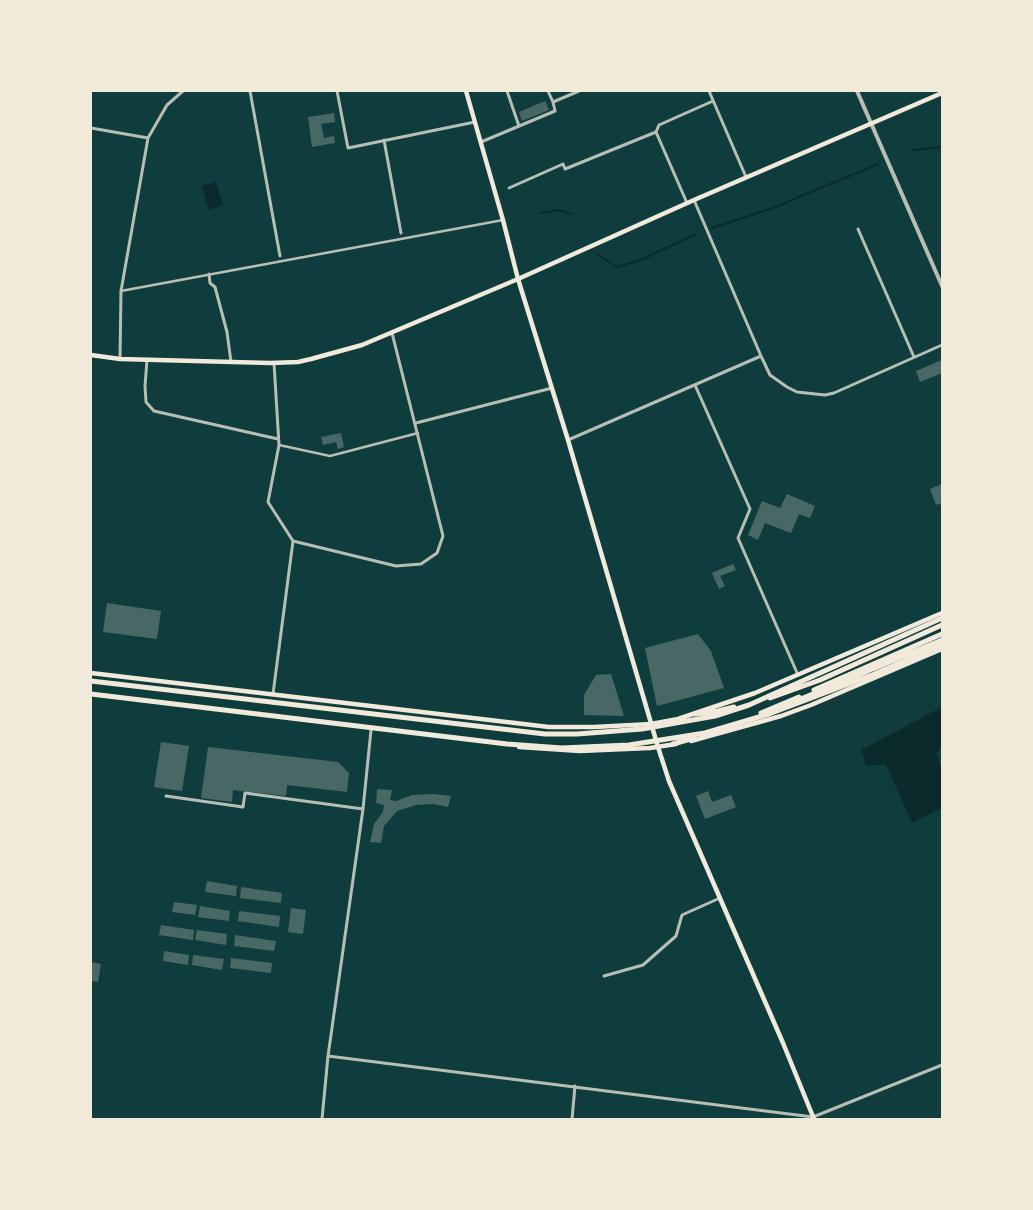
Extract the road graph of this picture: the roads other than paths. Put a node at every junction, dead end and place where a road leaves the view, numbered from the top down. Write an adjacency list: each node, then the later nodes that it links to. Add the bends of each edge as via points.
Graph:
1 (182, 91): 18 (street, via 167,105)
2 (250, 91): 28 (street)
3 (337, 91): 19 (street, via 348,148)
4 (466, 91): 13 (main road)
5 (507, 91): 15 (street)
6 (548, 91): 12 (street)
7 (579, 91): 12 (street)
8 (709, 91): 11 (street)
9 (857, 91): 14 (street)
10 (942, 93): 14 (main road)
11 (713, 101): 17 (street, via 659,124); 21 (street)
12 (553, 102): 15 (street, via 555,110)
13 (475, 122): 19 (street); 20 (main road)
14 (871, 123): 21 (main road); 31 (street)
15 (519, 126): 20 (street)
16 (91, 128): 18 (street)
17 (656, 132): 22 (street, via 565,169 563,164); 24 (street)
18 (148, 138): 32 (street)
19 (384, 140): 27 (street)
20 (481, 142): 25 (main road)
21 (746, 177): 23 (main road)
22 (509, 188)
23 (694, 200): 24 (main road); 36 (street)
24 (687, 203): 30 (main road)
25 (503, 220): 29 (street); 30 (main road)
26 (858, 229): 37 (street)
27 (401, 233)
28 (280, 256)
29 (209, 274): 32 (street); 40 (street, via 224,323)
30 (518, 279): 33 (main road); 43 (main road)
31 (942, 286)
32 (121, 291): 38 (street)
33 (392, 333): 41 (main road, via 311,359); 44 (street)
34 (942, 345): 37 (street)
35 (91, 355): 38 (main road)
36 (761, 356): 37 (street, via 770,374 787,387 797,392 825,395); 42 (street)
37 (914, 357)
38 (120, 359): 39 (main road)
39 (147, 360): 40 (main road); 46 (street, via 146,402 154,411)
40 (231, 362): 41 (main road)
41 (274, 363): 46 (street)
42 (695, 385): 47 (street); 57 (street, via 750,509 738,538)
43 (552, 388): 44 (street); 47 (main road)
44 (416, 423): 45 (street)
45 (418, 433): 48 (street, via 330,456); 49 (street, via 443,536 437,553 421,564 396,566)
46 (278, 439): 48 (street)
47 (568, 440): 64 (main road)
48 (279, 445): 49 (street, via 268,502)
49 (293, 541): 60 (street)
50 (942, 613): 57 (main road)
51 (942, 619): 61 (highway); 62 (highway, via 828,672 748,703)
52 (942, 625): 61 (highway, via 820,680)
53 (942, 634): 63 (highway)
54 (942, 640): 66 (highway, via 727,728)
55 (942, 647): 63 (highway, via 801,703); 66 (main road, via 781,716)
56 (91, 673): 60 (main road)
57 (798, 676): 62 (main road)
58 (91, 681): 61 (highway, via 545,734 642,729 715,716)
59 (91, 694): 63 (highway, via 562,748 670,739); 65 (main road)
60 (273, 694): 64 (main road, via 549,727)
61 (749, 705)
62 (695, 714): 64 (main road)
63 (745, 721)
64 (651, 724): 67 (main road)
65 (371, 730): 67 (main road, via 542,750); 69 (street)
66 (673, 744): 67 (main road)
67 (658, 747): 70 (main road, via 669,781)
68 (166, 796): 69 (street, via 243,806 244,793)
69 (363, 809): 72 (street)
70 (720, 898): 71 (street, via 682,915 676,936 643,964); 75 (main road)
71 (604, 976)
72 (328, 1056): 74 (street); 76 (street)
73 (942, 1064): 75 (street)
74 (575, 1086): 75 (street); 77 (street)
75 (813, 1118)
76 (322, 1119)
77 (572, 1119)

